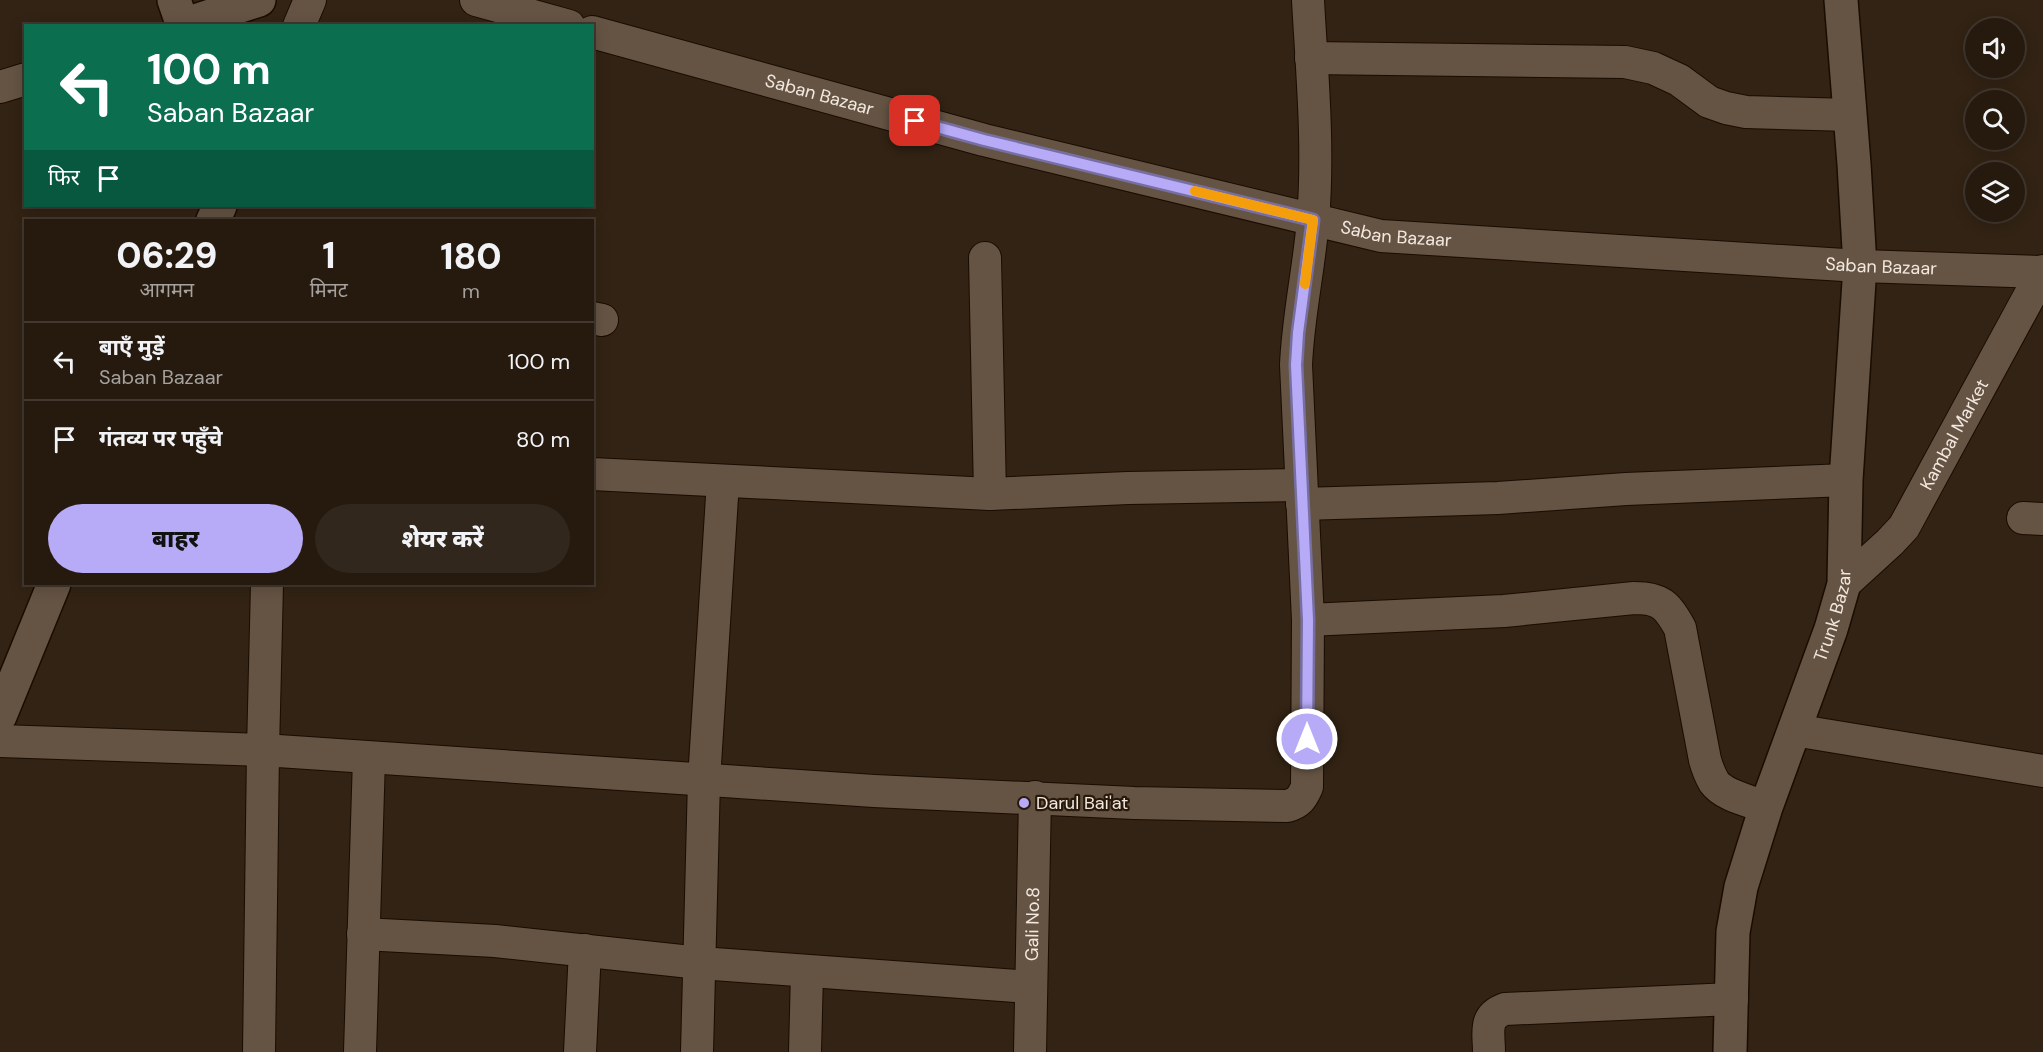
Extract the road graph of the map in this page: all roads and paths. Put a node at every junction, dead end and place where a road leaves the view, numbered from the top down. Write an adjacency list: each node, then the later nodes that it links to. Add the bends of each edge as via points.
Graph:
1 (174, 0): 7 (street)
2 (259, 0): 8 (street)
3 (310, 0): 9 (street)
4 (476, 0): 10 (street)
5 (1308, 0): 12 (street)
6 (1841, 0): 15 (street, Trunk Bazar)
7 (182, 24)
8 (185, 24)
9 (300, 24)
10 (562, 24)
11 (594, 33): 16 (street, Saban Bazaar, via 984,140)
12 (1311, 58): 15 (street, via 1625,62 1653,68 1726,108); 16 (street, via 1316,134)
13 (24, 79): 14 (street)
14 (0, 87)
15 (1850, 115): 18 (street, Trunk Bazar)
16 (1313, 220): 18 (street, Saban Bazaar, via 1408,239); 24 (street, via 1296,365)
17 (985, 258): 23 (street)
18 (1860, 266): 19 (street, Saban Bazaar); 21 (street, Trunk Bazar)
19 (2043, 272): 25 (street, Kambal Market, via 1904,527)
20 (594, 474): 22 (street)
21 (1846, 480): 24 (street, via 1498,498); 25 (street, Trunk Bazar)
22 (723, 481): 23 (street); 35 (street)
23 (990, 494): 24 (street, via 1128,488)
24 (1302, 495): 28 (street)
25 (1844, 584): 30 (street, Trunk Bazar)
26 (54, 585): 29 (street)
27 (267, 585): 32 (street)
28 (1308, 620): 36 (street, via 1307,787 1296,804 1134,803); 37 (street, via 1504,611 1634,598 1660,602 1680,628 1711,775 1723,790)
29 (0, 716)
30 (1794, 730): 34 (street); 37 (street, Trunk Bazar)
31 (0, 741): 32 (street)
32 (263, 750): 33 (street); 44 (street)
33 (369, 758): 35 (street); 38 (street)
34 (2043, 771)
35 (704, 780): 36 (street); 40 (street)
36 (1035, 797): 42 (street, Gali No.8)
37 (1766, 807): 43 (street, Trunk Bazar, via 1735,921)
38 (363, 934): 39 (street); 45 (street)
39 (585, 950): 40 (street); 46 (street)
40 (700, 963): 41 (street); 47 (street)
41 (807, 972): 42 (street); 48 (street)
42 (1030, 987): 49 (street, Gali No.8)
43 (1732, 999): 50 (street, via 1505,1009 1490,1019); 51 (street, Trunk Bazar)
44 (260, 1052)
45 (360, 1052)
46 (580, 1052)
47 (697, 1052)
48 (805, 1052)
49 (1030, 1052)
50 (1489, 1052)
51 (1730, 1052)

